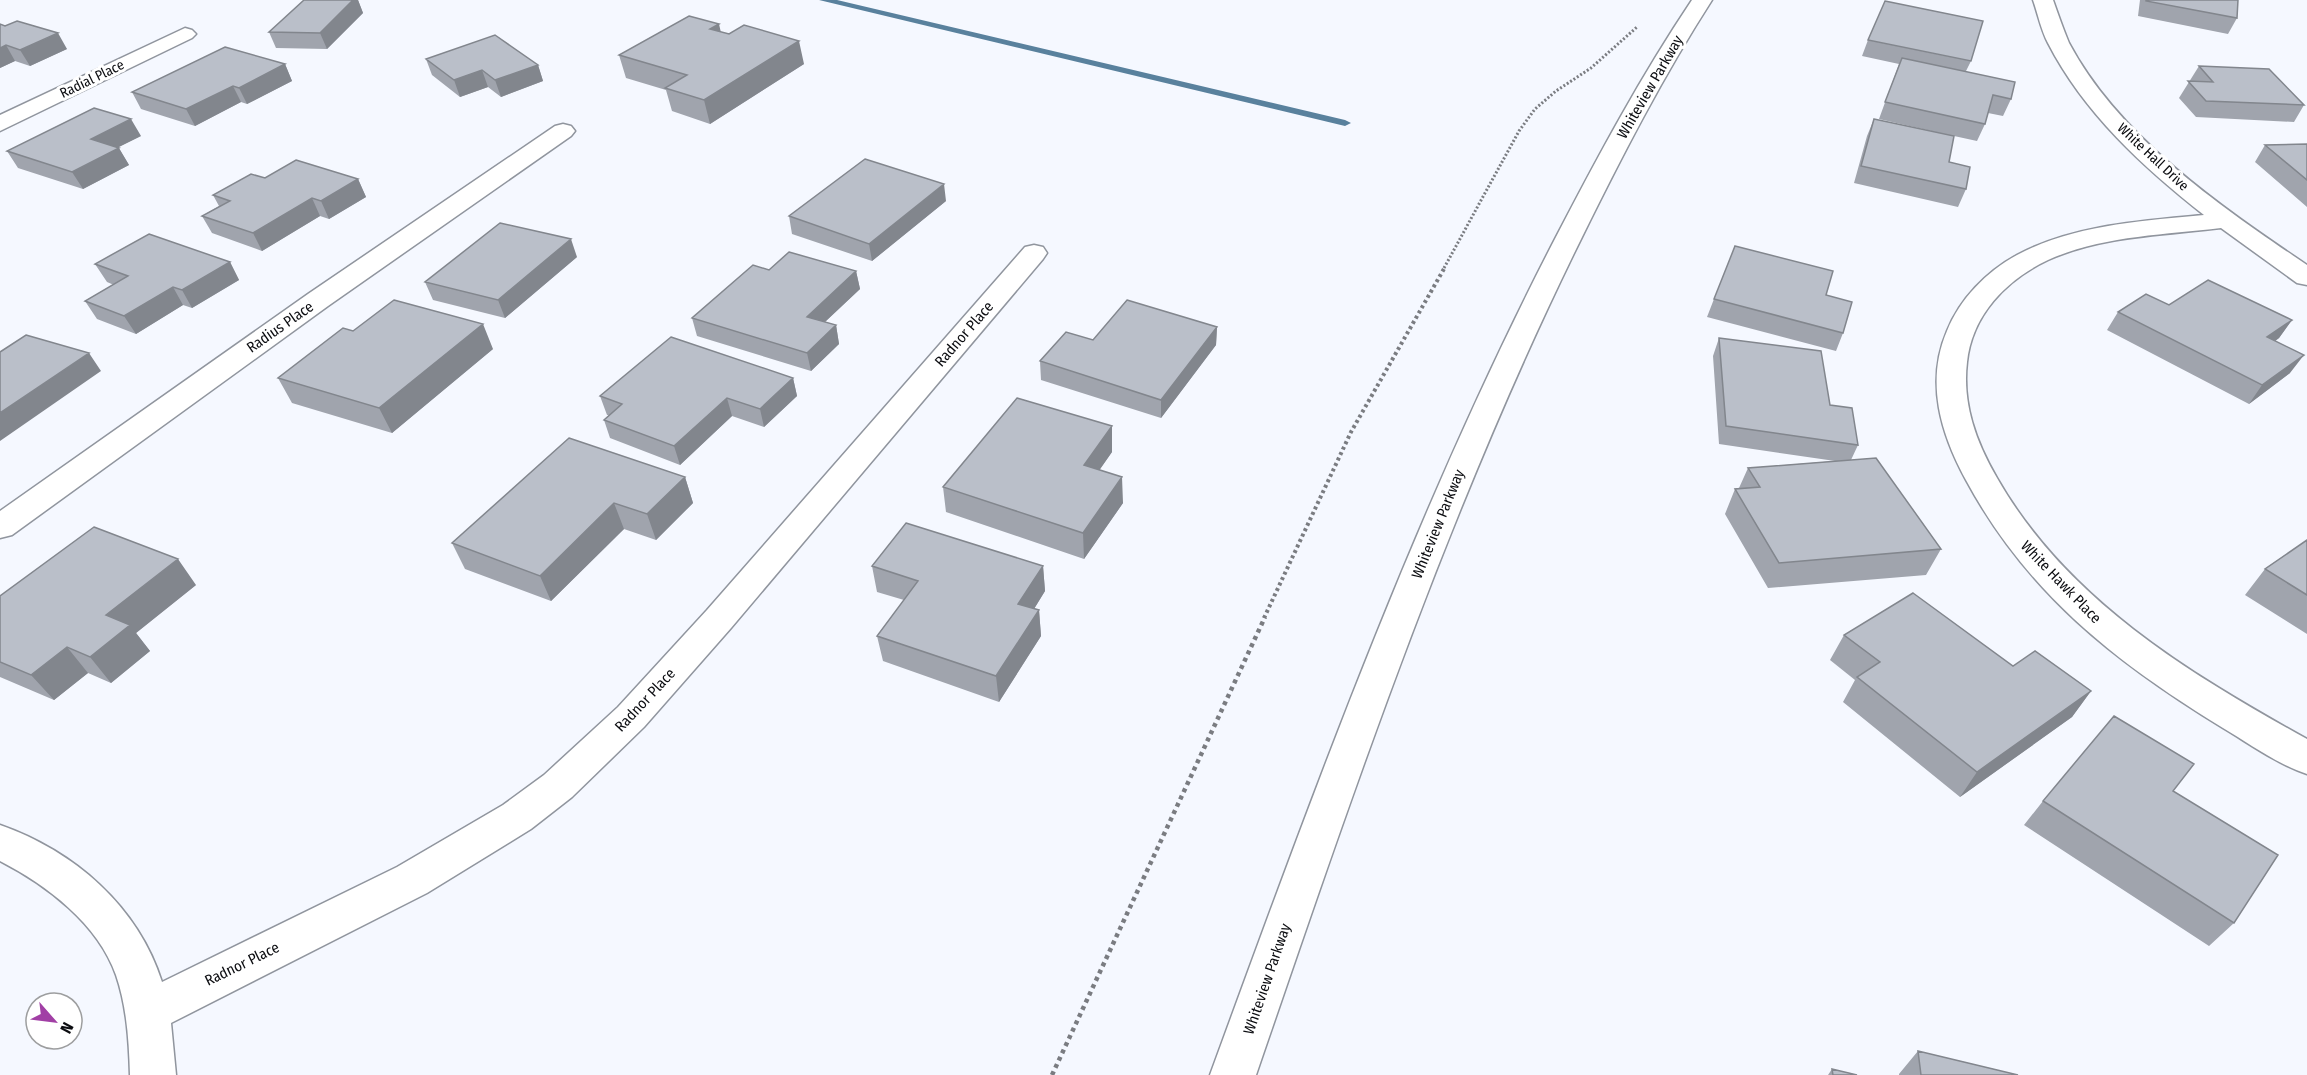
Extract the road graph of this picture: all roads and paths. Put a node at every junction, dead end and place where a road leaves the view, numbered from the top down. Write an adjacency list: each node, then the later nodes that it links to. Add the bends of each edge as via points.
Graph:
1 (1702, 0): 16 (street, Whiteview Parkway, via 1578,216 1477,429 1357,734)
2 (2043, 0): 7 (street, White Hall Drive, via 2066,58 2103,108 2166,170)
3 (1638, 26): 15 (path, via 1591,68 1535,109 1524,124 1351,432)
4 (185, 34): 5 (street, Radial Place)
5 (0, 124)
6 (563, 131): 10 (street, Radius Place)
7 (2227, 220): 9 (street, White Hall Drive); 11 (street, White Hawk Place, via 2087,239 2040,255 2000,277 1971,312 1954,348 1949,386 1952,407 1984,488 2021,542 2070,595 2129,646 2186,686)
8 (1034, 253): 13 (street, Radnor Place, via 719,619 631,717 558,786 517,817 412,880)
9 (2307, 277)
10 (0, 527)
11 (2307, 758)
12 (0, 842): 13 (street, via 48,867 108,922 126,946)
13 (147, 1012): 14 (street)
14 (153, 1075)
15 (1052, 1075)
16 (1233, 1075)

